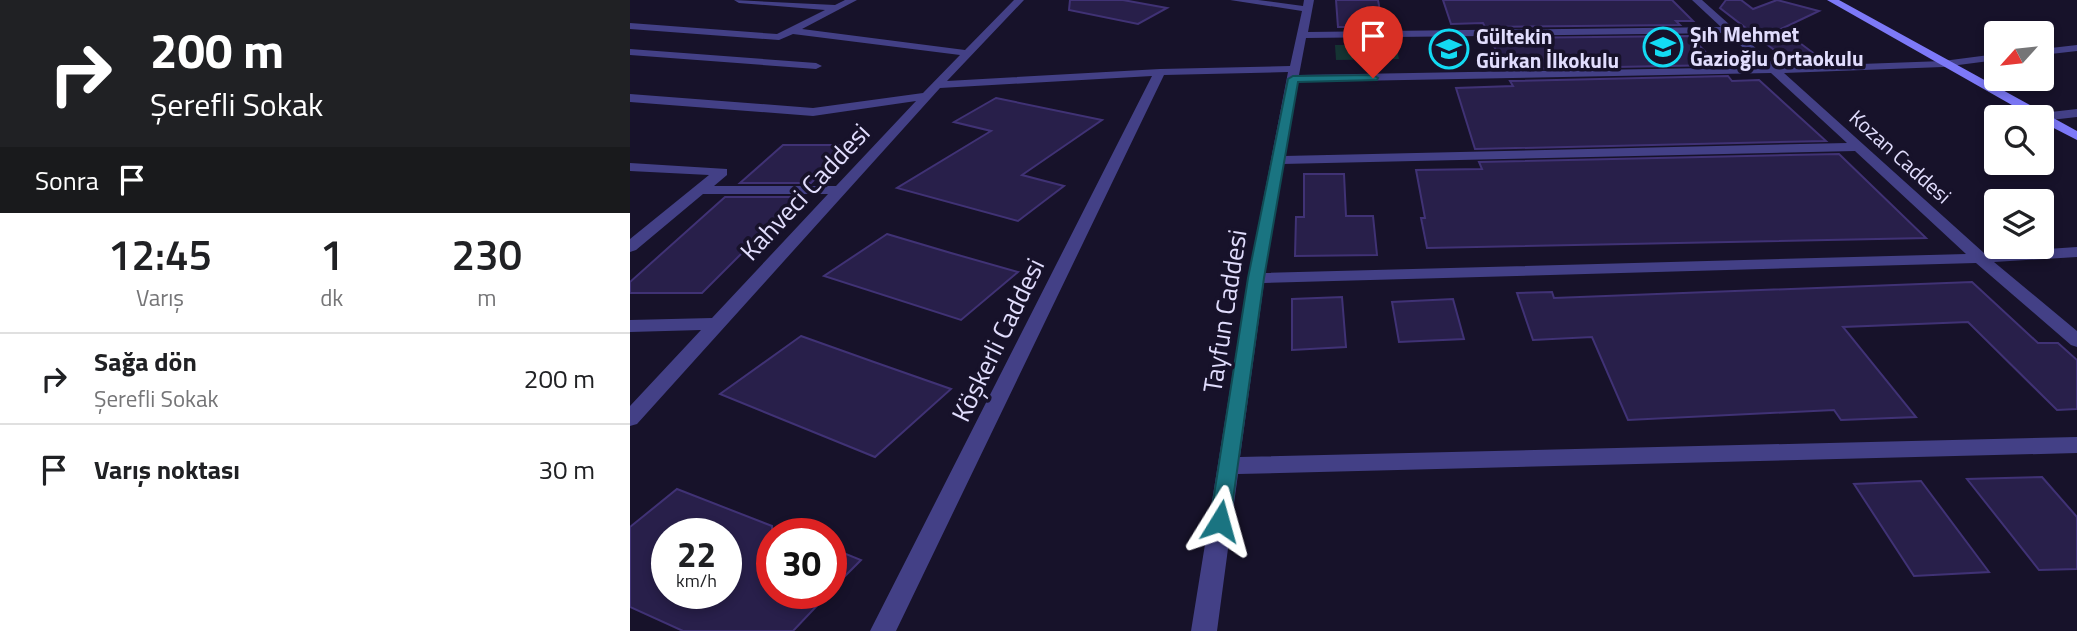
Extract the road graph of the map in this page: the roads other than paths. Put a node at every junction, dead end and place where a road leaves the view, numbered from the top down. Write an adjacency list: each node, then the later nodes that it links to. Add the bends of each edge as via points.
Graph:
1 (739, 0): 8 (street)
2 (852, 0): 8 (street)
3 (1019, 0): 16 (street, Kahveci Caddesi)
4 (1235, 0): 7 (street)
5 (1697, 0): 10 (street, Kozan Caddesi)
6 (1832, 0): 18 (street)
7 (1308, 5): 12 (street, Tayfun Caddesi)
8 (836, 8): 11 (street)
9 (630, 26): 11 (street, via 779,37)
10 (1730, 30): 12 (street); 20 (street, Kozan Caddesi)
11 (792, 31): 16 (street)
12 (1302, 35): 22 (street, Tayfun Caddesi)
13 (2077, 48): 14 (street)
14 (2054, 51)
15 (630, 52): 19 (street)
16 (967, 53): 23 (street, Kahveci Caddesi)
17 (1984, 59): 18 (street)
18 (1944, 64): 20 (street); 25 (street)
19 (816, 66)
20 (1774, 70): 22 (street); 30 (street, Kozan Caddesi)
21 (1160, 72): 22 (street); 23 (street); 45 (street, Köşkerli Caddesi)
22 (1294, 74): 31 (street, Tayfun Caddesi)
23 (931, 90): 24 (street, via 813,112); 34 (street, Kahveci Caddesi)
24 (630, 98)
25 (2020, 105)
26 (2077, 113): 27 (street)
27 (2054, 116)
28 (2054, 124): 29 (street)
29 (2077, 136)
30 (1858, 147): 31 (street); 37 (street, Kozan Caddesi)
31 (1276, 160): 38 (street, Tayfun Caddesi)
32 (630, 167): 33 (street, via 722,172)
33 (703, 190): 34 (street); 35 (street)
34 (840, 190): 39 (street, Kahveci Caddesi)
35 (630, 247)
36 (2077, 252): 37 (street)
37 (1980, 258): 38 (street); 41 (street, Kozan Caddesi)
38 (1256, 278): 44 (street, Tayfun Caddesi)
39 (718, 324): 40 (street); 42 (street, Kahveci Caddesi)
40 (630, 326)
41 (2077, 341)
42 (630, 419)
43 (2077, 445): 44 (street)
44 (1228, 466): 46 (street, Tayfun Caddesi)
45 (883, 631)
46 (1204, 631)

